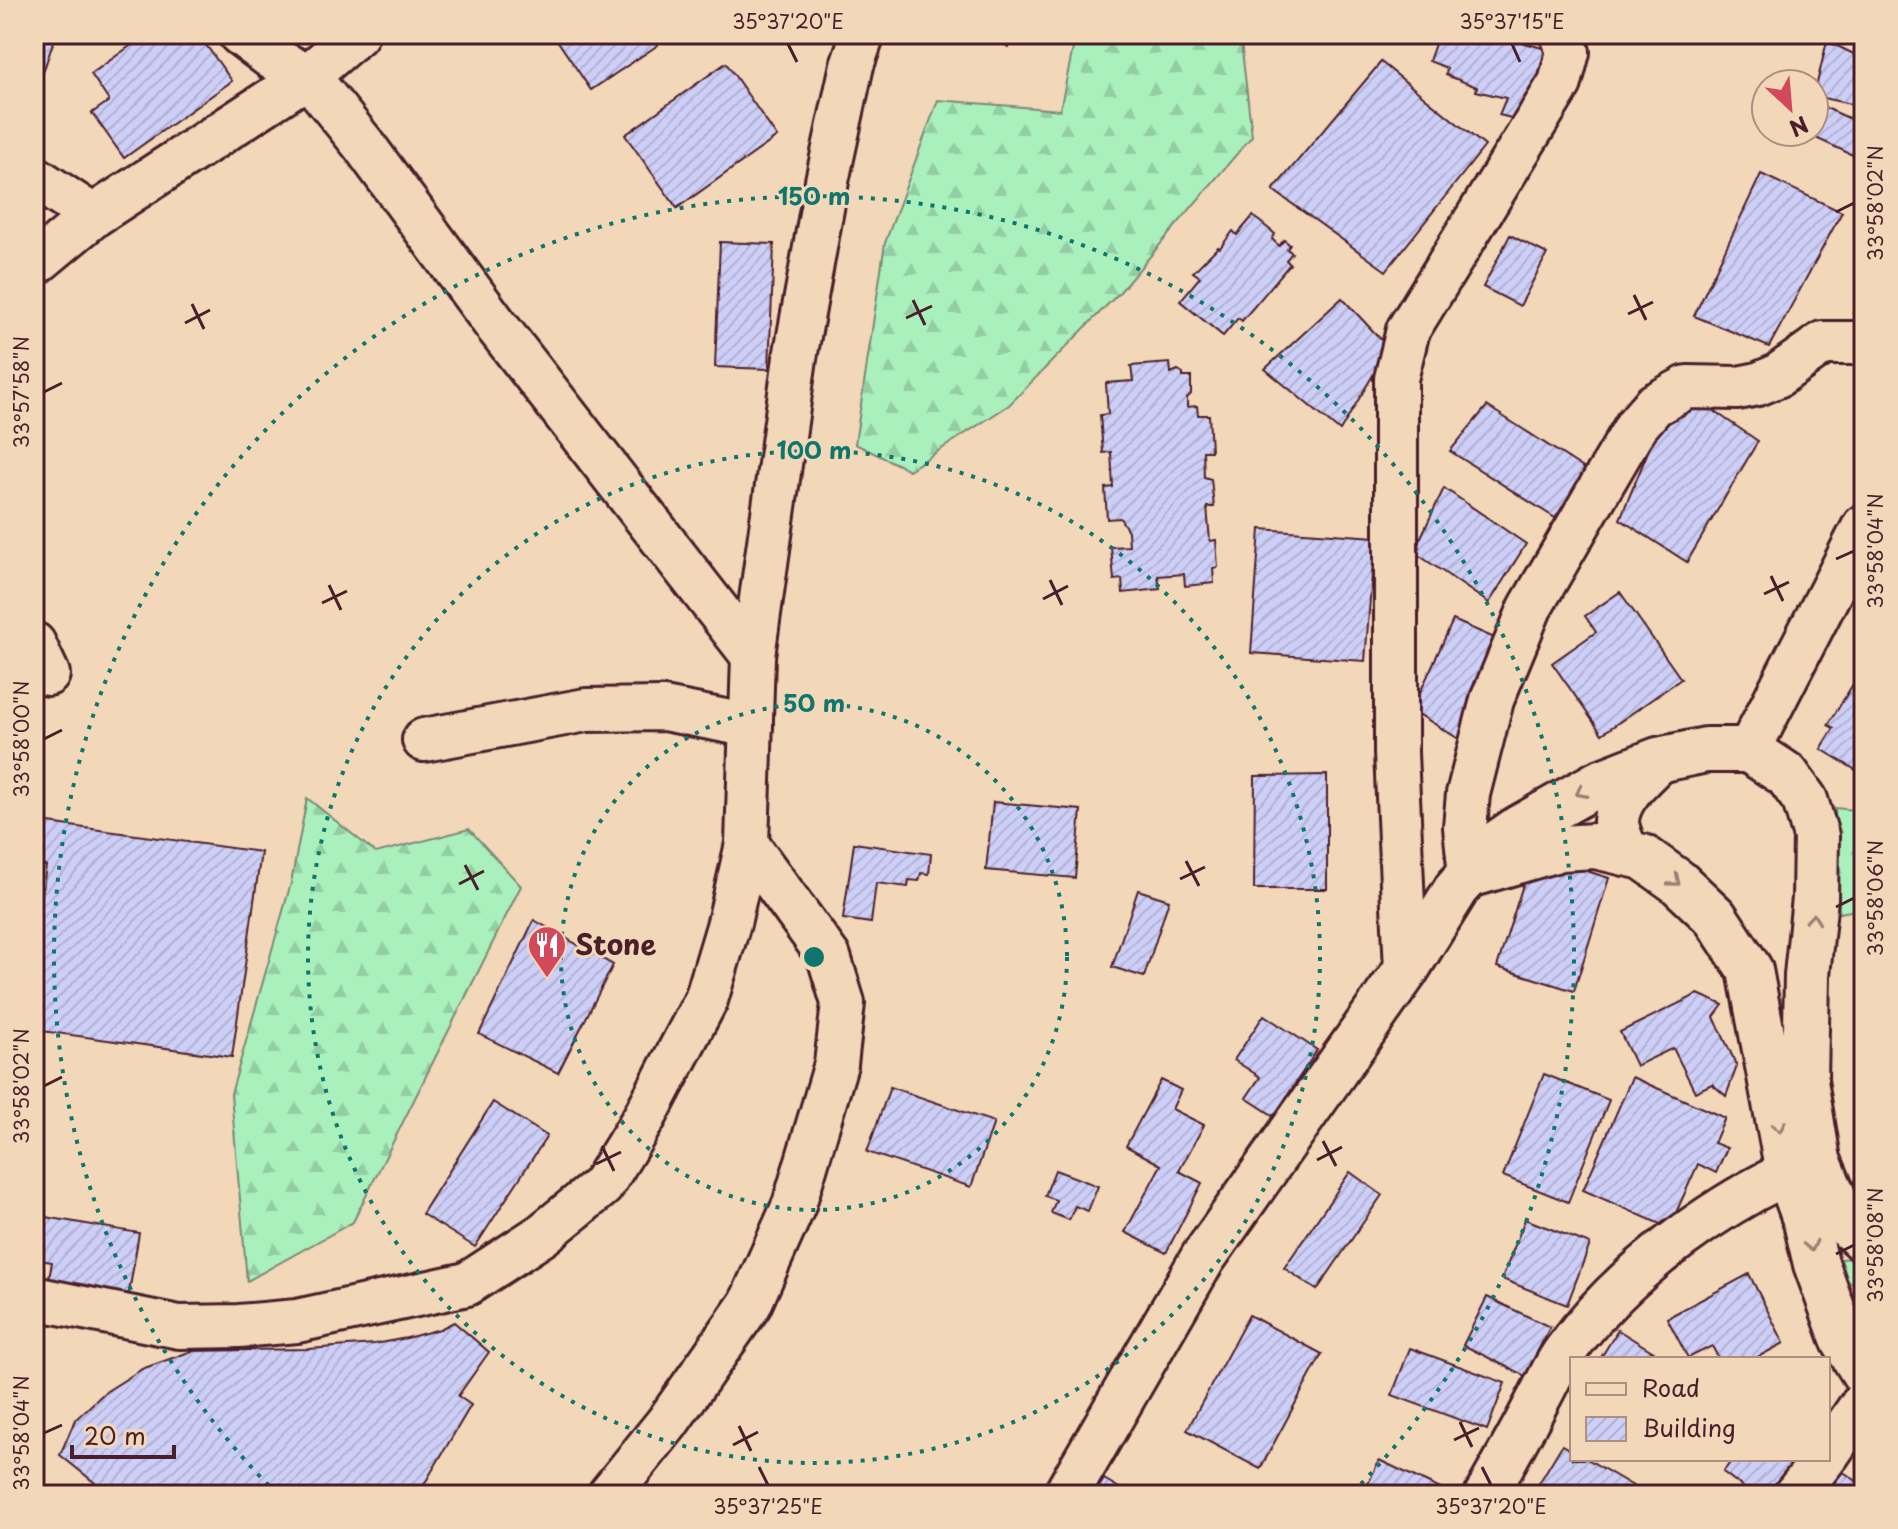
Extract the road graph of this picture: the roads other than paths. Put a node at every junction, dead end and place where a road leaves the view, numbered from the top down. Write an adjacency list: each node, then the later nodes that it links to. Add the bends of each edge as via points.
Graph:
1 (240, 34): 5 (street)
2 (357, 34): 5 (street)
3 (863, 34): 11 (street, via 827,181 795,358)
4 (1562, 34): 19 (street, via 1568,52 1560,83 1408,330 1396,379 1396,753)
5 (308, 76): 7 (street); 11 (street)
6 (34, 177): 7 (street)
7 (93, 216): 8 (street)
8 (34, 265)
9 (1864, 346): 18 (street, via 1823,343 1758,384 1687,387 1654,405 1636,426 1530,608 1492,700 1468,794)
10 (1864, 526): 14 (street)
11 (753, 656): 12 (street)
12 (751, 726): 13 (street, via 664,709 586,710); 16 (street)
13 (424, 740)
14 (1749, 750): 15 (main road, via 1706,750); 20 (main road, one-way to 14, via 1816,836 1805,800 1787,775)
15 (1658, 760): 17 (main road, via 1620,805 1616,822); 18 (main road, one-way to 18, via 1550,809 1499,842)
16 (747, 844): 24 (street, via 706,1000 602,1186 542,1235 467,1284 297,1321 239,1326 179,1327); 29 (street, via 829,957 843,1003 836,1064 794,1205 750,1304)
17 (1625, 853): 18 (main road, via 1595,846 1561,848); 21 (main road, one-way to 21, via 1643,857 1715,917)
18 (1470, 875): 19 (main road)
19 (1406, 970): 30 (main road, via 1203,1258)
20 (1807, 975): 21 (main road); 22 (main road)
21 (1752, 977): 22 (main road, one-way to 22)
22 (1803, 1166): 23 (main road); 25 (main road, one-way to 25, via 1806,1222 1816,1264 1844,1341); 31 (street, via 1664,1249 1614,1294 1565,1351)
23 (1864, 1240)
24 (34, 1298)
25 (1864, 1373)
26 (1864, 1401): 27 (street)
27 (1830, 1451)
28 (1822, 1461): 32 (street)
29 (609, 1495)
30 (1066, 1495)
31 (1486, 1495)
32 (1795, 1495)

